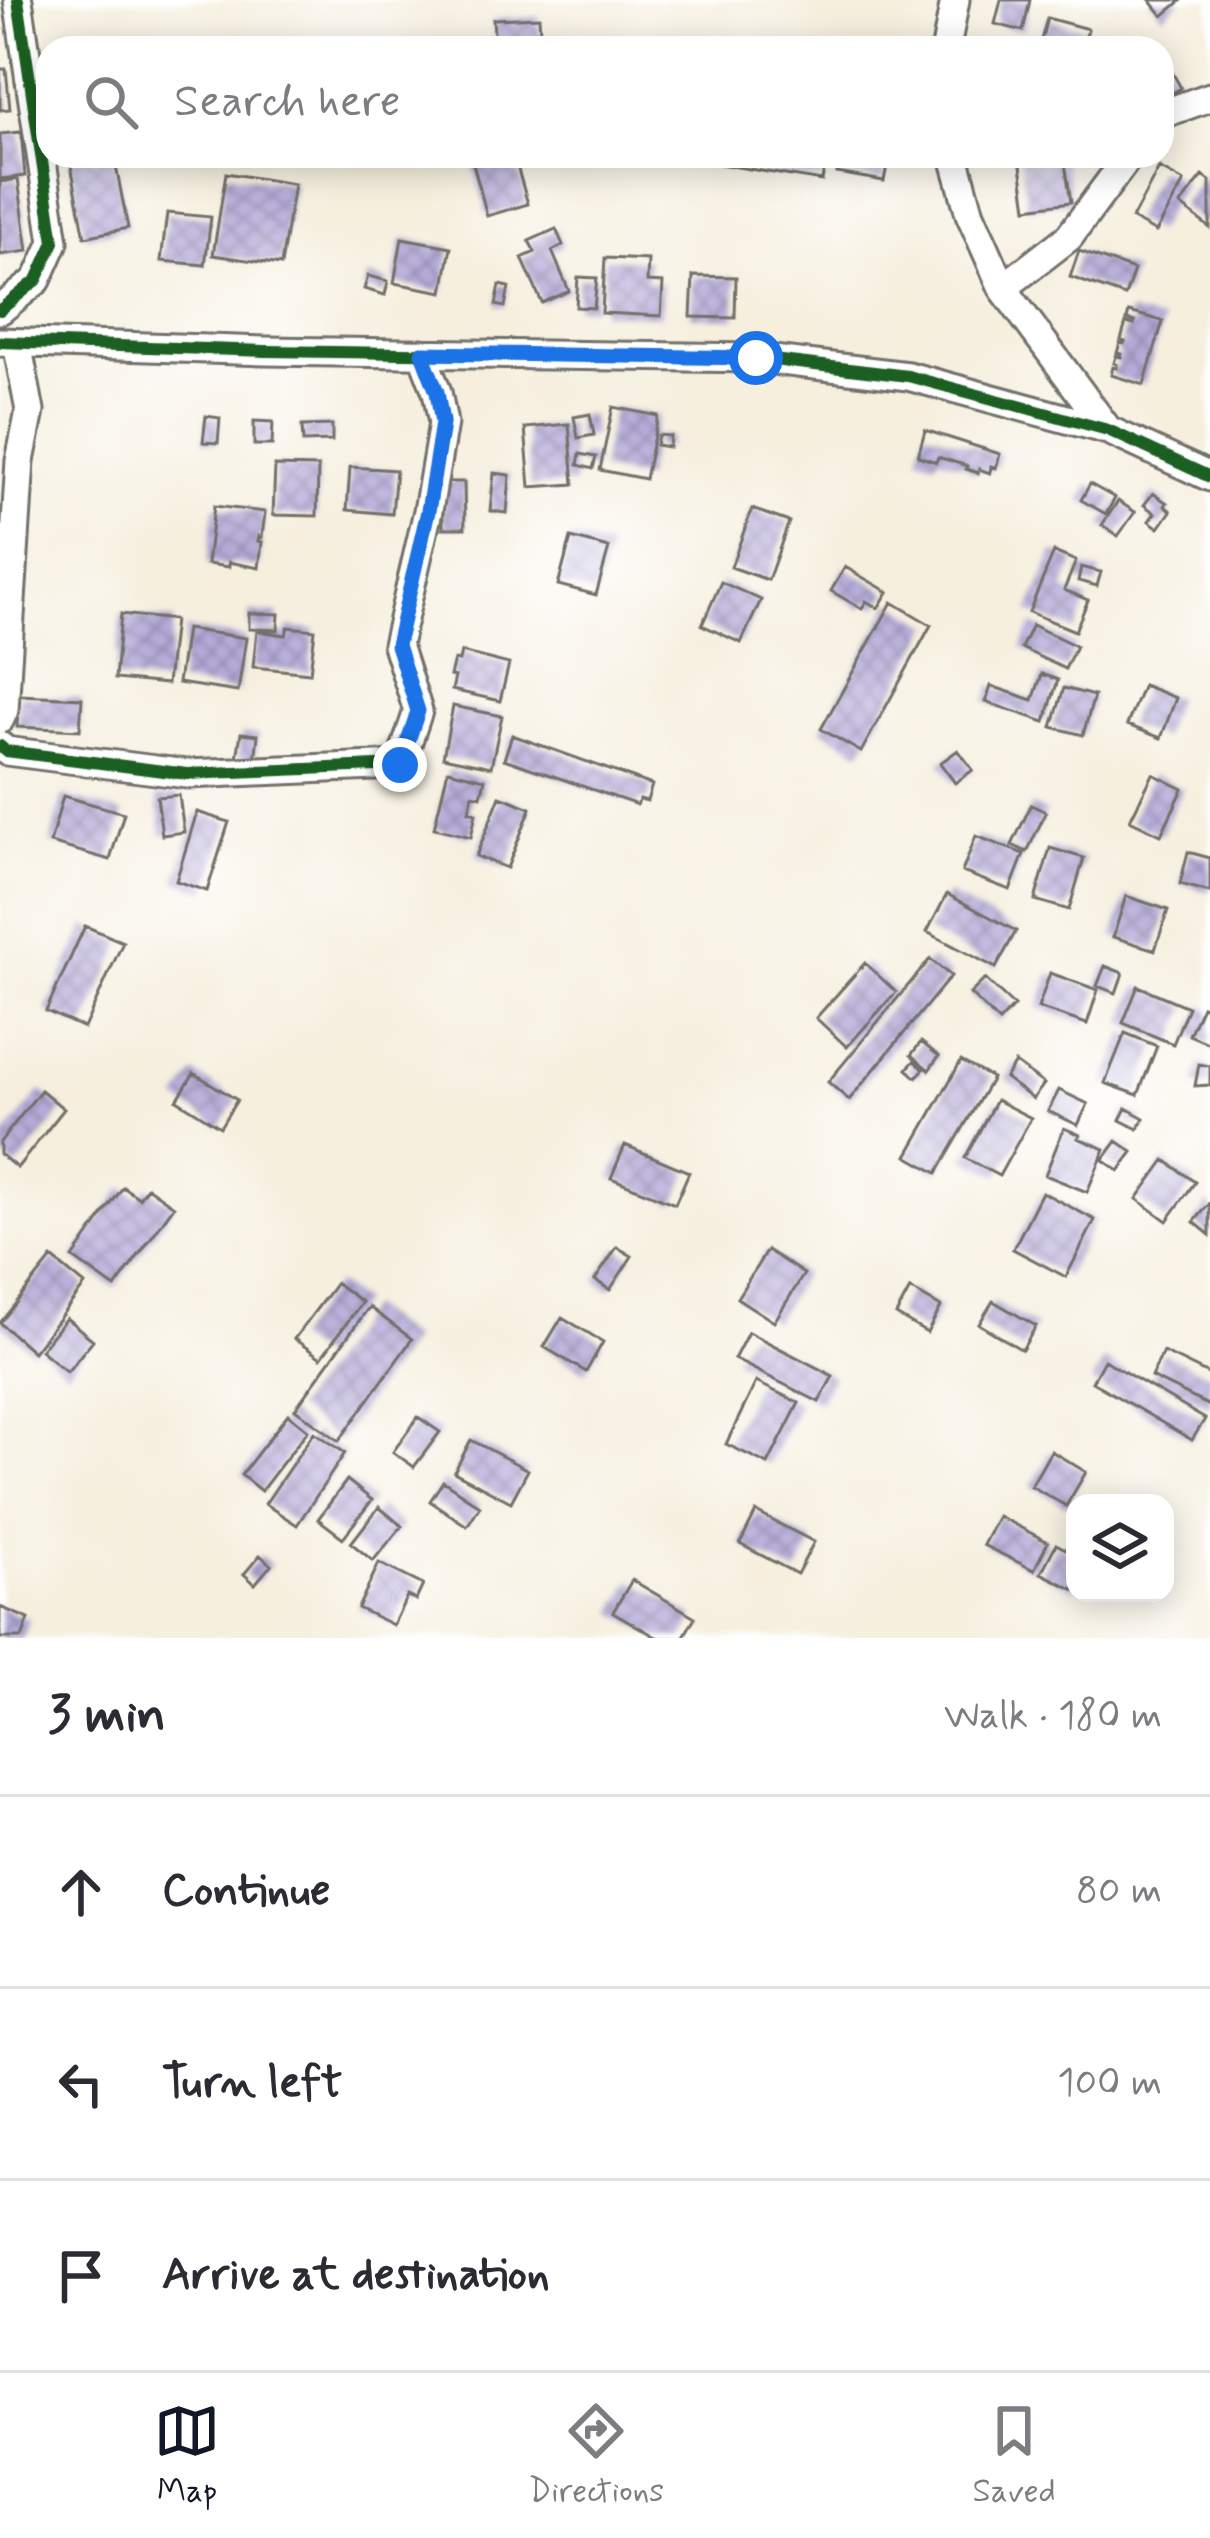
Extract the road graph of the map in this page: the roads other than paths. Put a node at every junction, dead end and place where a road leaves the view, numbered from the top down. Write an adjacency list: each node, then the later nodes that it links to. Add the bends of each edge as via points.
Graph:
1 (18, 0): 6 (street)
2 (955, 0): 3 (street)
3 (948, 36)
4 (1210, 97): 5 (street)
5 (1174, 109)
6 (36, 121)
7 (43, 168): 11 (street, via 54,242 37,280)
8 (957, 168): 10 (street)
9 (1120, 168): 10 (street, via 1069,237)
10 (1003, 289): 14 (street)
11 (0, 310)
12 (9, 343): 13 (street); 16 (street, via 30,411)
13 (422, 353): 14 (street, via 756,358 908,376); 17 (street, via 442,423 397,645 418,711 400,765 187,774)
14 (1108, 430): 15 (street)
15 (1210, 477)
16 (0, 718)
17 (0, 746)

